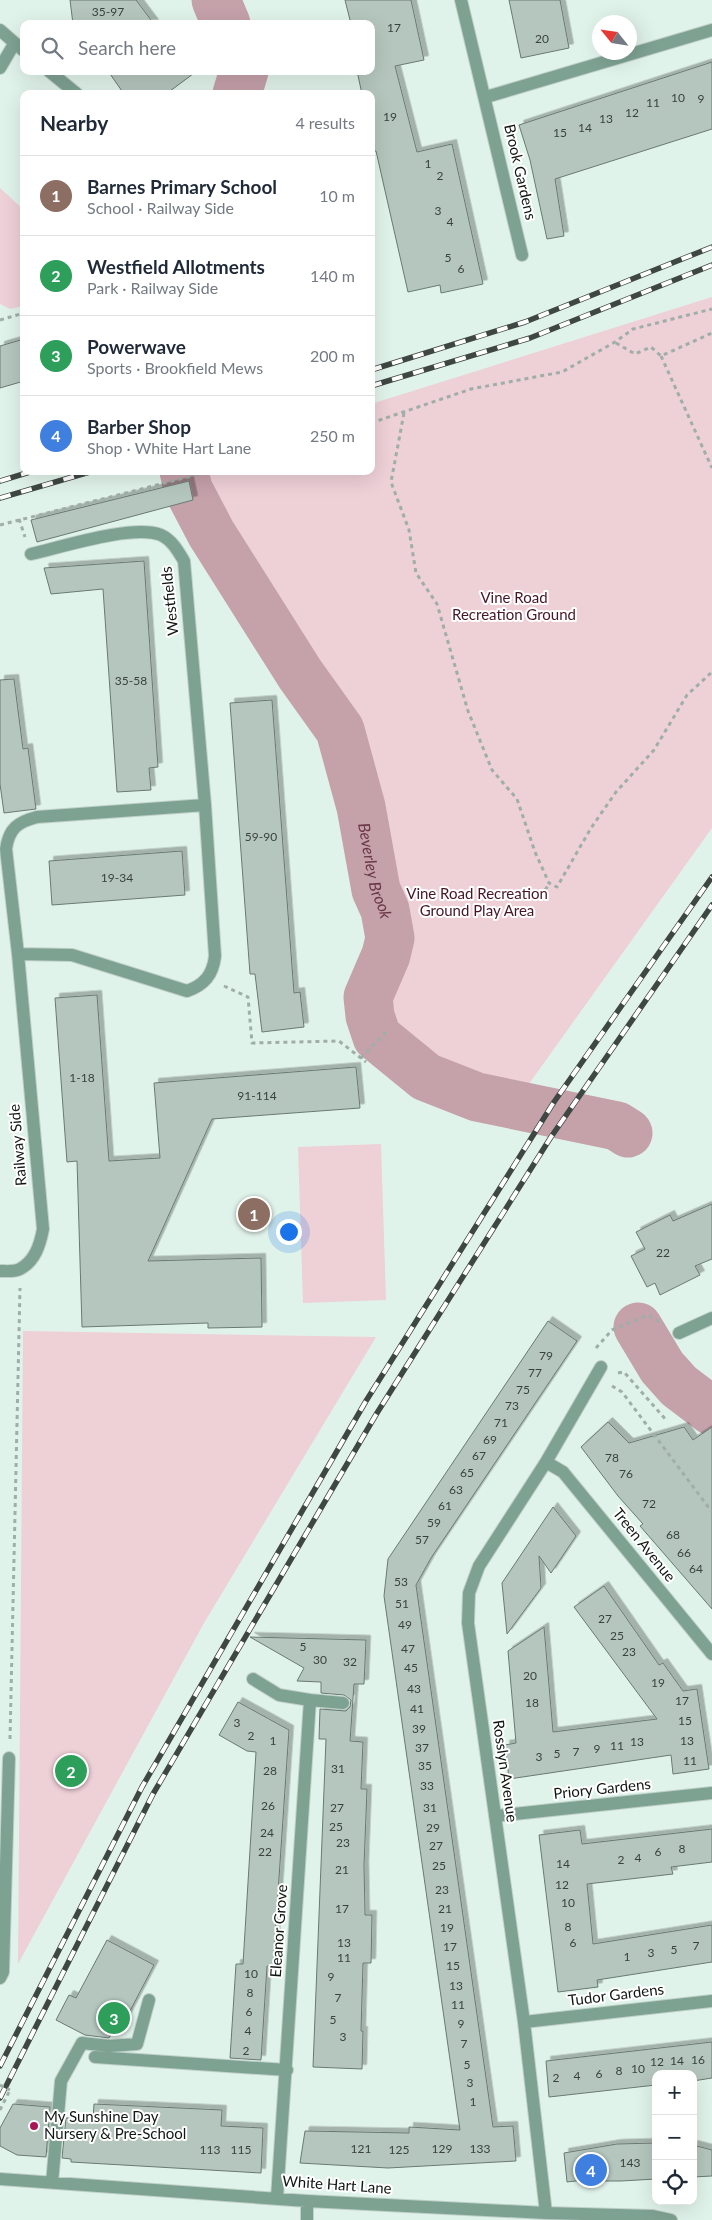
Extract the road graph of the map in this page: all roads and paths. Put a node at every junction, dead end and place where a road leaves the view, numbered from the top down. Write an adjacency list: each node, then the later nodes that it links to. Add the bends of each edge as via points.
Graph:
1 (461, 0): 8 (street, Brook Gardens)
2 (0, 30): 4 (street)
3 (712, 30): 8 (street)
4 (19, 47): 5 (street)
5 (0, 68)
6 (54, 75): 7 (street)
7 (72, 90)
8 (486, 97): 9 (street, Brook Gardens)
9 (522, 255)
10 (712, 309): 14 (path, via 632,329)
11 (20, 314): 12 (path)
12 (0, 320)
13 (712, 333): 15 (path)
14 (615, 342): 15 (path, via 635,354 651,348); 16 (path, via 562,372 471,389)
15 (661, 356): 18 (path)
16 (404, 413): 17 (path); 24 (path, via 391,482 409,530 416,573 438,604 468,711 492,770 516,799)
17 (375, 422)
18 (712, 468)
19 (201, 475): 20 (path)
20 (0, 525)
21 (31, 554): 23 (street, Westfields, via 147,531 163,536 175,547 184,561)
22 (712, 672): 24 (path, via 687,695 654,750 616,792 557,888)
23 (205, 805): 26 (street, Railway Side, via 23,820 8,836 6,848); 27 (street, Westfields, via 215,956)
24 (550, 884): 25 (path)
25 (544, 890)
26 (18, 954): 27 (street, via 72,955 187,991); 31 (street, Railway Side, via 43,1229 33,1258 19,1270)
27 (208, 978): 29 (path, via 248,997 252,1043 339,1041)
28 (386, 1032): 29 (path)
29 (361, 1058): 30 (path)
30 (366, 1062)
31 (0, 1271)
32 (20, 1282): 45 (path)
33 (648, 1315): 35 (path)
34 (712, 1318): 36 (street)
35 (612, 1330)
36 (679, 1333)
37 (598, 1372): 38 (path, via 624,1372); 39 (street, Rosslyn Avenue); 40 (path, via 622,1392)
38 (667, 1421)
39 (546, 1462): 41 (street, Treen Avenue, via 563,1472); 47 (street, Rosslyn Avenue, via 479,1566 469,1593 468,1623)
40 (712, 1512)
41 (712, 1654)
42 (254, 1679): 43 (street, via 279,1695)
43 (310, 1700): 44 (street); 53 (street, Eleanor Grove)
44 (343, 1703)
45 (9, 1758): 48 (street, via 3,1972)
46 (712, 1793): 47 (street, Priory Gardens)
47 (495, 1816): 51 (street, Rosslyn Avenue)
48 (0, 1978)
49 (149, 2000): 57 (street, via 138,2044 82,2044 61,2081)
50 (712, 2001): 51 (street, Tudor Gardens)
51 (524, 2022): 60 (street, Rosslyn Avenue)
52 (95, 2058): 53 (street)
53 (287, 2070): 58 (street, Eleanor Grove)
54 (0, 2085): 55 (path, bridge, via 10,2090)
55 (0, 2110)
56 (0, 2179): 57 (street, White Hart Lane)
57 (52, 2183): 58 (street, White Hart Lane)
58 (277, 2198): 59 (street, White Hart Lane)
59 (307, 2201): 60 (street, White Hart Lane); 61 (street)
60 (546, 2213): 62 (street, White Hart Lane, via 653,2216)
61 (307, 2220)
62 (671, 2220)

